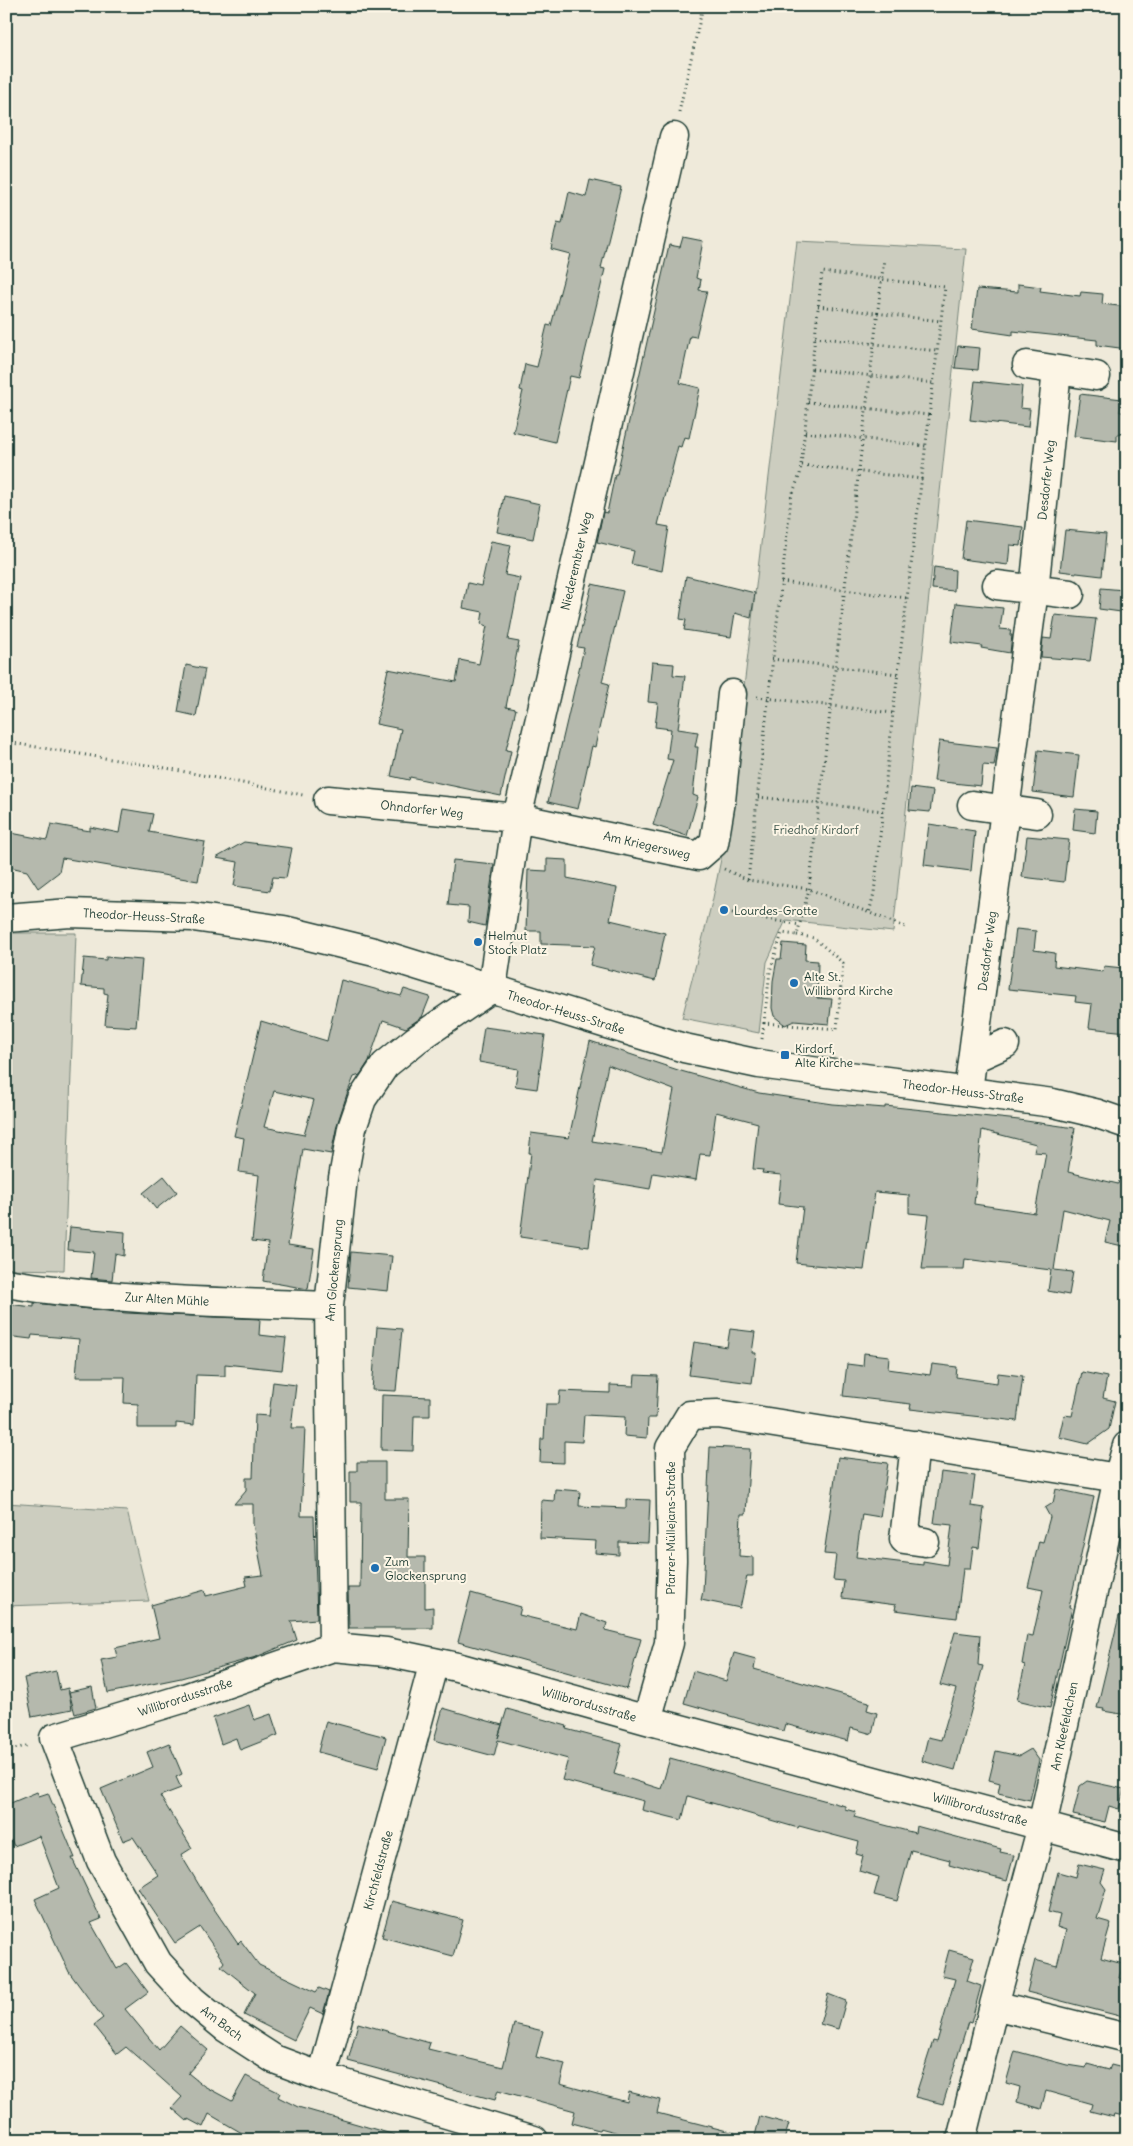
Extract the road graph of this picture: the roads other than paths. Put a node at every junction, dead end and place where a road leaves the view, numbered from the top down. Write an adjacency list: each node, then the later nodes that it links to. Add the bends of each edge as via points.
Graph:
1 (674, 137): 13 (street, Niederembter Weg)
2 (1027, 365): 3 (street)
3 (1057, 370): 4 (street); 6 (street, Desdorfer Weg)
4 (1096, 376)
5 (998, 585): 6 (street)
6 (1034, 590): 7 (street); 11 (street, Desdorfer Weg)
7 (1070, 594)
8 (732, 694): 13 (street, Am Kriegersweg, via 722,801 714,843 699,856)
9 (328, 800): 13 (street, Ohndorfer Weg)
10 (972, 805): 11 (street)
11 (1005, 810): 12 (street); 17 (street, Desdorfer Weg)
12 (1037, 814)
13 (517, 818): 15 (street, Niederembter Weg)
14 (6, 918): 15 (street, Theodor-Heuss-Straße, via 70,913 193,917 284,930 374,952)
15 (492, 988): 18 (street, Theodor-Heuss-Straße, via 684,1048 760,1064); 21 (street, Am Glockensprung, via 400,1051 362,1098 352,1128 343,1178)
16 (1005, 1044): 17 (street)
17 (974, 1058): 18 (street, Desdorfer Weg)
18 (968, 1091): 19 (street, Theodor-Heuss-Straße, via 1053,1103)
19 (1127, 1124)
20 (6, 1283): 21 (street, Zur Alten Mühle, via 58,1292 177,1301)
21 (329, 1306): 26 (street, Am Glockensprung)
22 (915, 1445): 24 (street, Pfarrer-Müllejans-Straße); 25 (street); 28 (street, Pfarrer-Müllejans-Straße, via 718,1414 690,1415 670,1448 672,1560 669,1643)
23 (1127, 1446): 24 (street, Am Kleefeldchen)
24 (1118, 1478): 30 (street, Am Kleefeldchen)
25 (905, 1539)
26 (333, 1647): 27 (street, Willibrordusstraße, via 386,1652); 29 (street, Willibrordusstraße, via 182,1699)
27 (434, 1662): 28 (street, Willibrordusstraße); 34 (street, Kirchfeldstraße)
28 (647, 1720): 30 (street, Willibrordusstraße)
29 (54, 1738): 34 (street, Am Bach, via 101,1862 158,1963 192,2000 226,2028 274,2059)
30 (1042, 1826): 31 (street, Willibrordusstraße); 32 (street, Am Kleefeldchen)
31 (1127, 1848)
32 (994, 2005): 33 (street); 36 (street, Am Kleefeldchen)
33 (1127, 2038)
34 (322, 2077): 35 (street, Am Bach)
35 (534, 2140)
36 (961, 2140)

